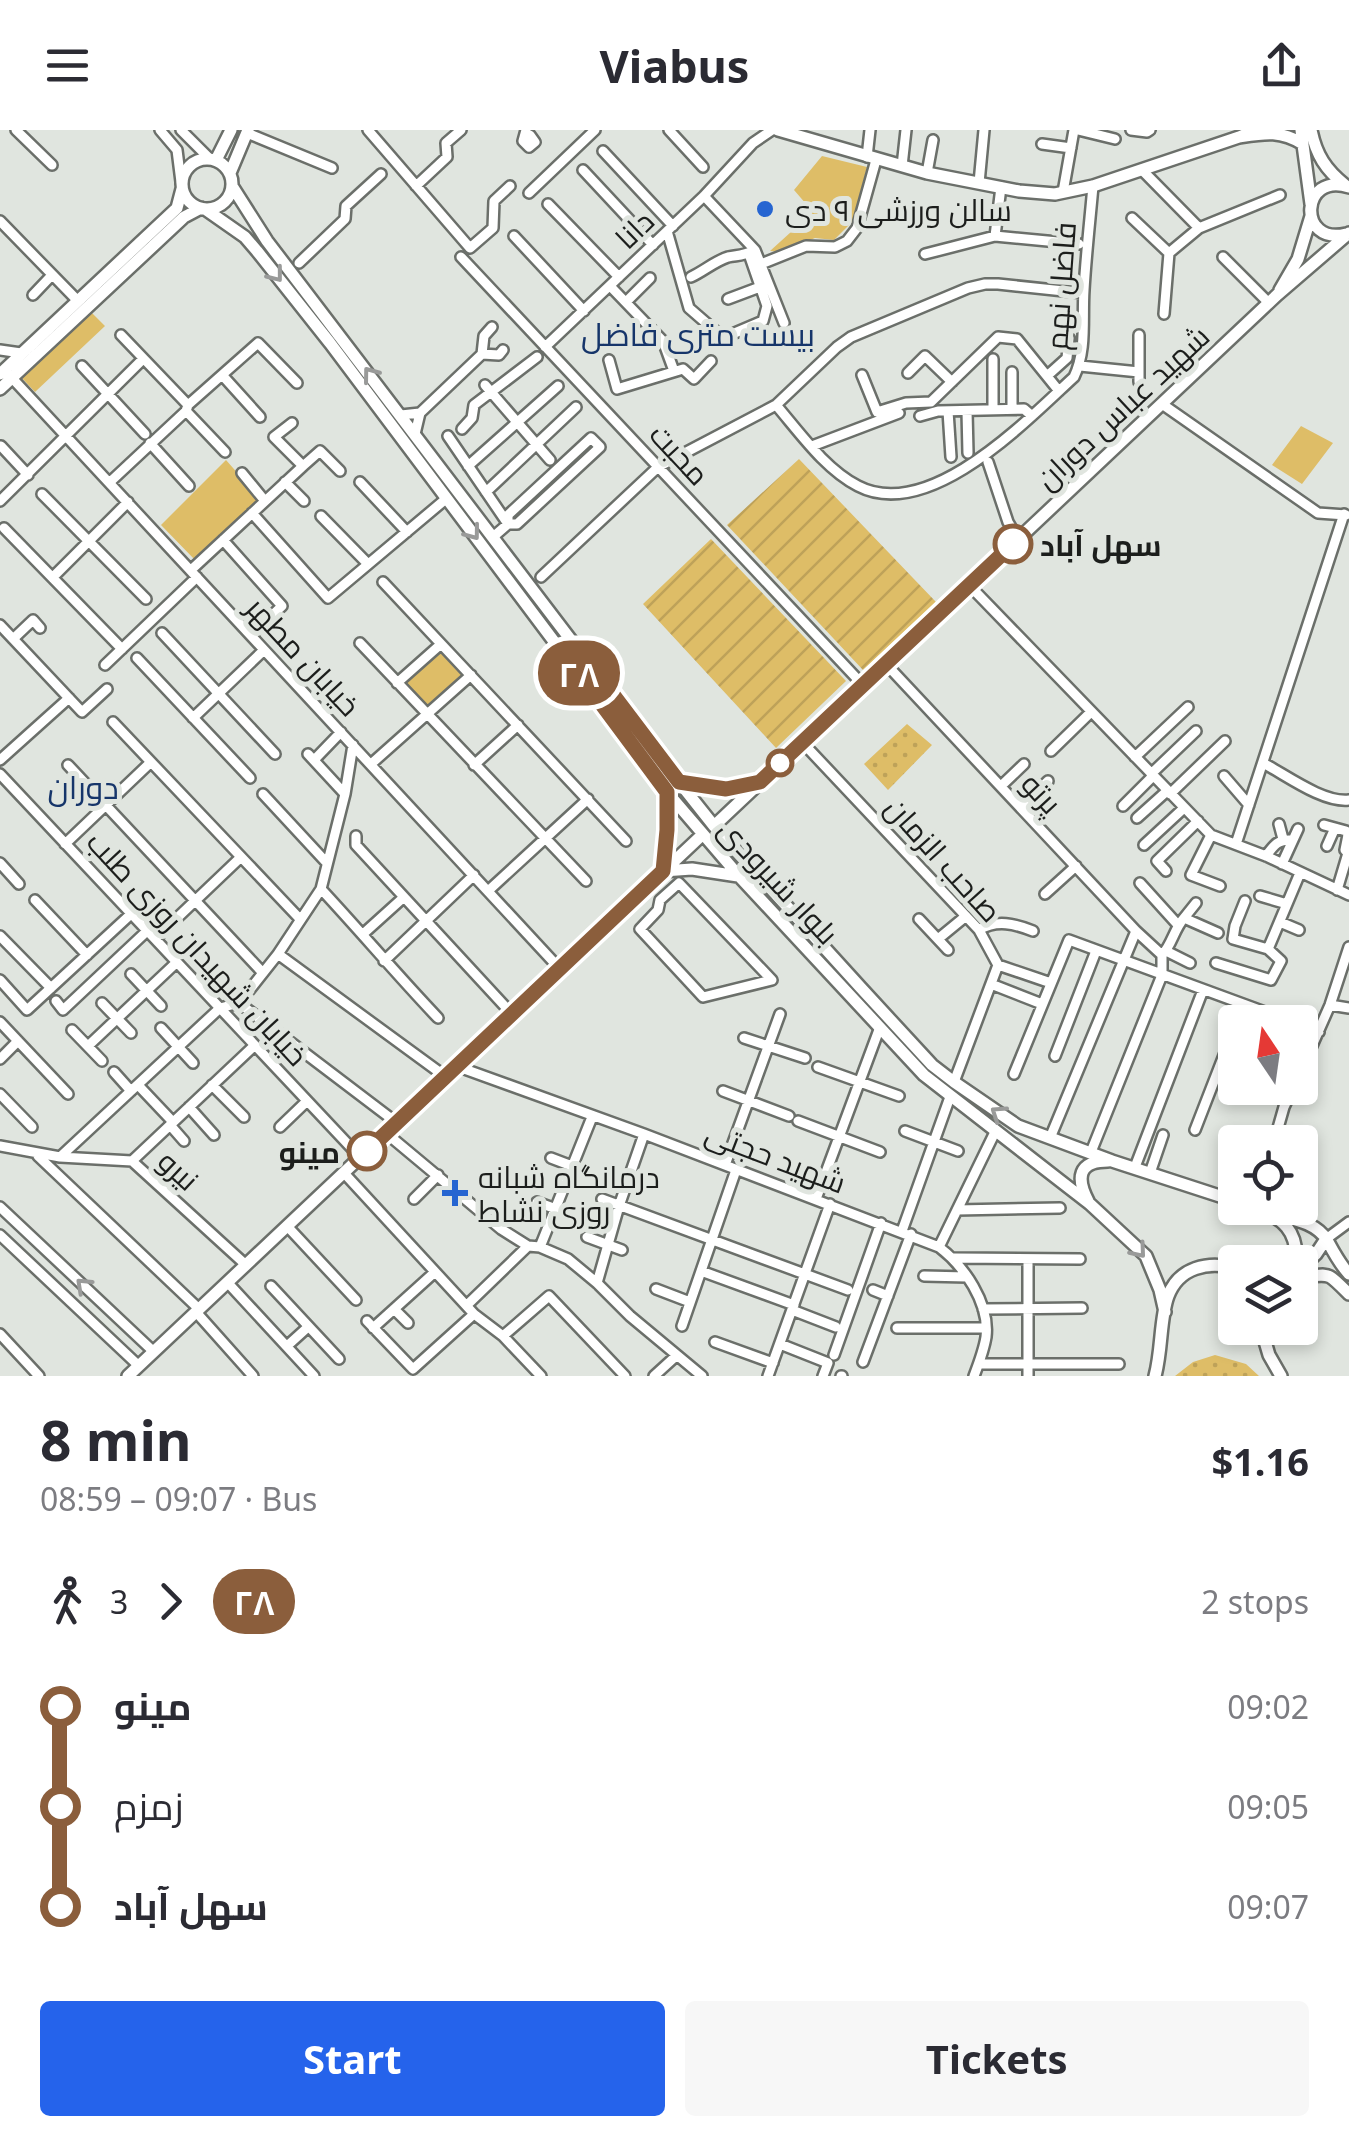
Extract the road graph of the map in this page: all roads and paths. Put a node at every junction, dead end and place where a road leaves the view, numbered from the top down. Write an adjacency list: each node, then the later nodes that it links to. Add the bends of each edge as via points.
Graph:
1 (16, 130): 35 (street)
2 (160, 130): 26 (street)
3 (368, 130): 46 (street)
4 (460, 130): 46 (street, via 446,144 447,157)
5 (595, 130): 52 (street)
6 (669, 130): 38 (street)
7 (749, 130): 27 (street)
8 (775, 130): 20 (main road); 27 (street, دانا)
9 (827, 130): 28 (street)
10 (870, 130): 33 (street)
11 (906, 130): 36 (street)
12 (984, 130): 44 (street)
13 (1076, 130): 24 (street); 31 (street)
14 (1130, 130): 15 (street)
15 (1150, 130)
16 (1256, 130): 23 (main road)
17 (1301, 130): 30 (main road)
18 (1312, 130): 49 (main road, via 1328,172)
19 (184, 132): 26 (street, via 182,143); 34 (street)
20 (793, 132): 28 (main road)
21 (229, 135): 22 (main road, via 232,146); 34 (main road)
22 (246, 136): 37 (street); 43 (main road)
23 (1239, 138): 30 (main road, via 1280,131); 40 (main road)
24 (1116, 139)
25 (933, 140): 41 (street)
26 (172, 143): 45 (street)
27 (753, 143): 54 (street, دانا)
28 (825, 144): 33 (main road)
29 (1042, 144): 31 (street)
30 (1302, 144): 57 (main road)
31 (1070, 148): 51 (street)
32 (603, 151): 61 (street)
33 (872, 158): 36 (main road); 74 (street, via 857,228 847,241 806,246)
34 (212, 159): 43 (main road); 45 (main road, via 193,162)
35 (52, 165)
36 (902, 166): 41 (main road)
37 (332, 168)
38 (703, 168)
39 (583, 170): 66 (street)
40 (1142, 170): 48 (main road); 60 (street)
41 (927, 173): 44 (main road)
42 (381, 174): 73 (street)
43 (231, 179): 56 (main road, via 224,203); 72 (main road, بلوار شیرودی)
44 (978, 183): 50 (main road)
45 (182, 186): 56 (main road, via 188,200); 86 (main road, via 177,208)
46 (416, 186): 47 (street, via 470,248 493,228 494,201)
47 (510, 186)
48 (1093, 186): 51 (main road); 82 (street, فاضل نهم)
49 (1347, 186): 57 (main road, via 1322,188)
50 (1001, 187): 51 (main road); 64 (street)
51 (1063, 192)
52 (529, 193)
53 (1280, 195): 60 (street)
54 (704, 196): 61 (street, دانا); 67 (street)
55 (548, 204): 76 (street)
56 (203, 209): 111 (main road, via 184,216); 162 (main road, بلوار شیرودی, one-way to 162, via 257,251)
57 (1310, 210): 62 (main road, via 1328,235); 85 (main road, via 1298,259)
58 (1132, 218): 68 (street)
59 (0, 221): 75 (street)
60 (1199, 228): 68 (street)
61 (670, 229): 66 (street, دانا); 81 (street, via 690,308 729,338 763,322 767,306)
62 (1349, 233): 85 (main road, شهید عباس دوران)
63 (514, 236): 88 (street)
64 (995, 236): 65 (street); 69 (street)
65 (1079, 244)
66 (653, 245): 76 (street, دانا)
67 (752, 252): 74 (street); 77 (street); 81 (street)
68 (1169, 253): 89 (street)
69 (925, 254)
70 (461, 257): 95 (street, محبت)
71 (1223, 257): 85 (street)
72 (282, 260): 73 (street); 80 (main road, بلوار شیرودی)
73 (299, 262): 80 (street)
74 (761, 264): 90 (street)
75 (52, 275): 83 (street); 86 (street)
76 (619, 277): 79 (street, دانا)
77 (691, 277)
78 (650, 278): 87 (street)
79 (610, 286): 87 (street); 88 (street, دانا)
80 (303, 287): 131 (main road, بلوار شیرودی, one-way to 80)
81 (760, 287): 84 (street)
82 (1083, 294): 106 (street, فاضل نهم); 122 (street, via 998,284 968,288 851,337)
83 (33, 295)
84 (728, 299)
85 (1273, 299): 121 (main road, شهید عباس دوران)
86 (78, 301): 98 (main road)
87 (626, 302): 107 (street, via 663,341)
88 (584, 311): 95 (street, دانا)
89 (1164, 314)
90 (784, 323)
91 (492, 327): 99 (street)
92 (120, 335): 102 (street)
93 (1139, 335): 106 (street, via 1139,377)
94 (1069, 338): 113 (street, via 1067,358)
95 (545, 347): 152 (street, محبت)
96 (0, 350): 98 (street)
97 (503, 350): 99 (street)
98 (22, 354): 111 (main road)
99 (482, 354): 129 (street)
100 (536, 357): 117 (street)
101 (993, 359): 127 (street)
102 (143, 360): 120 (street); 124 (street)
103 (609, 360): 107 (street, via 618,389)
104 (712, 361): 107 (street, via 694,379 683,369)
105 (82, 366): 120 (street)
106 (1080, 366): 119 (street, فاضل نهم)
107 (674, 372)
108 (1012, 372): 125 (street)
109 (908, 373): 114 (street, via 925,356)
110 (862, 375): 114 (street, via 878,412 932,402)
111 (6, 376): 118 (main road); 138 (street, خیابان مطهر)
112 (223, 376): 115 (street, via 258,344); 124 (street); 134 (street)
113 (1047, 376): 114 (street, via 1017,339 998,337); 119 (street)
114 (952, 382)
115 (297, 383)
116 (558, 386): 135 (street)
117 (488, 388): 135 (street); 137 (street)
118 (0, 389)
119 (1059, 390): 133 (street, فاضل نهم)
120 (107, 394): 138 (street); 141 (street)
121 (1162, 404): 168 (street, via 1318,513); 175 (main road, شهید عباس دوران)
122 (776, 405): 144 (street, فاضل نهم); 152 (street)
123 (576, 407): 142 (street)
124 (187, 408): 141 (street); 145 (street)
125 (1012, 409): 127 (street); 133 (street)
126 (967, 410): 127 (street); 128 (street); 146 (street)
127 (993, 410)
128 (948, 411): 132 (street); 147 (street)
129 (420, 413): 131 (street); 139 (street)
130 (899, 413): 144 (street)
131 (401, 415): 139 (main road, بلوار شیرودی)
132 (920, 416)
133 (1032, 416): 144 (street, فاضل نهم, via 983,458 901,493 863,489)
134 (260, 417)
135 (518, 422): 142 (street); 151 (street)
136 (292, 423): 150 (street, via 274,437)
137 (462, 429)
138 (65, 434): 155 (street); 156 (street, خیابان مطهر)
139 (415, 434): 173 (main road, بلوار شیرودی)
140 (448, 436): 151 (street)
141 (147, 439): 156 (street); 159 (street)
142 (537, 444): 148 (street); 160 (street)
143 (1, 446): 155 (street)
144 (812, 446)
145 (225, 452)
146 (968, 452)
147 (951, 457)
148 (550, 460)
149 (988, 462): 175 (street)
150 (303, 466): 153 (street, via 320,450); 157 (street)
151 (468, 466): 160 (street)
152 (658, 467): 179 (street); 200 (street, محبت)
153 (340, 471)
154 (242, 473): 163 (street)
155 (28, 475): 164 (street)
156 (110, 482): 166 (street, خیابان مطهر)
157 (285, 482): 163 (street); 165 (street)
158 (360, 482): 172 (street)
159 (190, 486)
160 (486, 492): 170 (street)
161 (42, 494): 176 (street)
162 (447, 498): 172 (street); 194 (main road, بلوار شیرودی, one-way to 194)
163 (266, 500): 167 (street)
164 (0, 501)
165 (304, 501)
166 (128, 502): 176 (street); 178 (street, خیابان مطهر)
167 (252, 513): 174 (street); 177 (street, via 328,598)
168 (1346, 515): 220 (street)
169 (320, 516): 177 (street)
170 (508, 524): 170 (street, via 517,524 600,447 591,438 508,516); 173 (street)
171 (4, 528): 180 (street)
172 (407, 532): 177 (street)
173 (493, 537): 189 (main road, بلوار شیرودی)
174 (223, 540): 178 (street); 187 (street, via 282,606)
175 (1018, 540): 182 (main road, شهید عباس دوران)
176 (88, 541): 180 (street); 183 (street)
177 (368, 564)
178 (194, 574): 187 (street, خیابان مطهر); 192 (street)
179 (542, 576)
180 (52, 577): 192 (street)
181 (383, 582): 191 (street)
182 (970, 585): 197 (main road, شهید عباس دوران); 205 (street)
183 (146, 600)
184 (0, 625): 188 (street)
185 (40, 628): 188 (street, via 33,620)
186 (162, 633): 202 (street)
187 (250, 635): 193 (street, خیابان مطهر)
188 (13, 639): 203 (street)
189 (573, 642): 194 (main road); 230 (main road, بلوار شیرودی)
190 (360, 643): 199 (street)
191 (441, 644): 198 (street); 199 (street)
192 (122, 648): 196 (street)
193 (264, 650): 202 (street); 211 (street, خیابان مطهر)
194 (562, 651): 233 (main road, بلوار شیرودی)
195 (138, 658): 207 (street)
196 (105, 664)
197 (886, 664): 200 (main road, شهید عباس دوران); 232 (street, پرتو)
198 (471, 675): 206 (street); 209 (street)
199 (397, 683): 206 (street)
200 (863, 685): 213 (main road, شهید عباس دوران)
201 (107, 689): 203 (street, via 82,712)
202 (218, 694): 207 (street); 216 (street)
203 (69, 698): 218 (street)
204 (1188, 707): 217 (street)
205 (1091, 712): 215 (street); 217 (street)
206 (426, 714): 221 (street); 224 (street)
207 (193, 718): 228 (street)
208 (114, 722): 219 (street)
209 (518, 725): 224 (street); 237 (street)
210 (1196, 731): 226 (street)
211 (341, 732): 214 (street, خیابان مطهر); 236 (street, via 311,757)
212 (1225, 741): 234 (street)
213 (802, 742): 231 (main road, شهید عباس دوران); 292 (street, صاحب الزمان)
214 (353, 745): 221 (street, خیابان مطهر); 236 (street)
215 (1051, 752)
216 (274, 754)
217 (1135, 757): 226 (street)
218 (0, 760)
219 (151, 762): 240 (street); 263 (street)
220 (1263, 763): 238 (street, via 1339,802); 239 (street)
221 (371, 764): 271 (street, خیابان مطهر)
222 (1024, 764): 232 (street)
223 (68, 765): 240 (street)
224 (474, 765): 253 (street)
225 (0, 774): 257 (street, خیابان شهیدان روزی طلب)
226 (1152, 775): 234 (street); 241 (street)
227 (1224, 776): 239 (street)
228 (250, 778)
229 (1048, 781): 242 (street)
230 (679, 782): 231 (main road, via 726,789); 248 (main road, بلوار شیرودی)
231 (760, 782): 244 (main road, شهید عباس دوران)
232 (1001, 786): 242 (street, پرتو)
233 (667, 792): 250 (main road, بلوار شیرودی); 268 (main road)
234 (1169, 792): 243 (street); 245 (street)
235 (263, 794): 264 (street)
236 (344, 794): 264 (street)
237 (588, 799): 253 (street); 256 (street)
238 (1349, 800)
239 (1249, 805): 258 (street)
240 (106, 806): 257 (street); 286 (street)
241 (1123, 806)
242 (1021, 808): 267 (street, پرتو)
243 (1184, 808): 246 (street); 259 (street)
244 (728, 812): 248 (main road, شهید عباس دوران); 254 (main road)
245 (1137, 818)
246 (1198, 822): 251 (street); 269 (street, via 1157,861)
247 (1278, 824): 255 (street)
248 (714, 826): 254 (main road, بلوار شیرودی)
249 (1298, 829): 255 (street)
250 (702, 834): 268 (main road); 272 (main road, بلوار شیرودی)
251 (1210, 835): 258 (street); 276 (street, via 1191,874)
252 (356, 836): 284 (street, via 356,845)
253 (546, 837): 273 (street); 280 (street)
254 (726, 839): 330 (main road, بلوار شیرودی)
255 (1287, 840): 262 (street, via 1276,842); 266 (street)
256 (626, 841)
257 (66, 844): 291 (street, خیابان شهیدان روزی طلب)
258 (1236, 844): 262 (street)
259 (1144, 845)
260 (1328, 846): 261 (street, via 1330,827 1348,833)
261 (1349, 853): 279 (street)
262 (1266, 856): 266 (street)
263 (241, 857): 286 (street); 293 (street)
264 (326, 862): 278 (street)
265 (0, 863): 275 (street)
266 (1282, 864): 270 (street)
267 (1076, 866): 281 (street); 301 (street, پرتو)
268 (663, 871): 272 (main road); 277 (main road)
269 (1166, 871)
270 (1300, 873): 279 (street); 290 (street)
271 (474, 876): 280 (street, خیابان مطهر); 295 (street)
272 (739, 876): 330 (main road, بلوار شیرودی)
273 (586, 881)
274 (1140, 883): 296 (street)
275 (19, 884)
276 (1220, 886)
277 (645, 888): 289 (street); 320 (main road)
278 (321, 890): 293 (street); 303 (street)
279 (1337, 890): 282 (street)
280 (488, 891): 320 (street, خیابان مطهر)
281 (1044, 894)
282 (1349, 895)
283 (1260, 896): 290 (street)
284 (404, 897): 295 (street); 303 (street)
285 (35, 900): 313 (street)
286 (196, 900): 304 (street); 321 (street)
287 (1245, 900): 308 (street, via 1233,939)
288 (1196, 903): 296 (street)
289 (660, 904): 289 (street, via 640,929 703,997 772,980 679,882)
290 (1288, 904): 297 (street)
291 (132, 914): 304 (street, خیابان شهیدان روزی طلب); 313 (street)
292 (966, 916): 298 (street, صاحب الزمان); 306 (street)
293 (300, 919): 312 (street)
294 (918, 919): 306 (street)
295 (426, 920): 314 (street); 340 (street)
296 (1181, 921): 302 (street); 311 (street)
297 (1280, 922): 299 (street); 308 (street)
298 (980, 930): 300 (street, via 1003,923); 319 (street, صاحب الزمان)
299 (1300, 930)
300 (1033, 931)
301 (1136, 931): 311 (street, پرتو); 315 (street)
302 (1218, 932)
303 (363, 934): 314 (street)
304 (151, 935): 316 (street, خیابان شهیدان روزی طلب); 336 (street, via 110,958)
305 (0, 936): 327 (street)
306 (938, 940): 309 (street)
307 (1349, 947): 335 (street)
308 (1268, 949): 318 (street, via 1282,961 1272,980)
309 (948, 950)
310 (1096, 951): 315 (street); 325 (street, via 1069,940); 356 (street)
311 (1164, 953): 317 (street, پرتو); 323 (street)
312 (278, 954): 321 (street); 366 (street)
313 (87, 955): 327 (street)
314 (384, 961): 343 (street)
315 (1124, 961): 323 (street); 393 (street)
316 (176, 962): 328 (street); 338 (street, خیابان شهیدان روزی طلب)
317 (1190, 963)
318 (1216, 963)
319 (998, 964): 325 (street); 326 (street, صاحب الزمان)
320 (560, 968): 340 (main road)
321 (263, 973): 332 (street)
322 (131, 974): 328 (street)
323 (1162, 976): 329 (street); 399 (street)
324 (0, 980): 327 (street, via 27,1010)
325 (1051, 983): 333 (street)
326 (991, 984): 333 (street); 368 (street, صاحب الزمان)
327 (50, 988)
328 (146, 990): 337 (street); 342 (street)
329 (1203, 990): 334 (street); 408 (street)
330 (856, 992): 345 (main road, بلوار شیرودی); 368 (main road, بلوار شیرودی)
331 (102, 1002): 342 (street)
332 (239, 1003): 338 (street); 381 (street)
333 (1042, 1004): 365 (street)
334 (1240, 1005)
335 (1330, 1005): 339 (street); 348 (street)
336 (60, 1006)
337 (161, 1006)
338 (220, 1008): 352 (street, خیابان شهیدان روزی طلب); 355 (street)
339 (1349, 1008)
340 (512, 1014): 361 (main road)
341 (780, 1014): 354 (street)
342 (117, 1018): 349 (street); 353 (street)
343 (438, 1018)
344 (0, 1022): 351 (street)
345 (880, 1027): 367 (street); 375 (main road, بلوار شیرودی)
346 (162, 1028): 355 (street)
347 (72, 1030): 353 (street)
348 (1319, 1032)
349 (131, 1033)
350 (744, 1038): 354 (street)
351 (18, 1041): 358 (street); 373 (street)
352 (254, 1045): 369 (street); 376 (street, خیابان شهیدان روزی طلب)
353 (88, 1046): 359 (street)
354 (768, 1046): 357 (street); 377 (street)
355 (179, 1047): 360 (street); 370 (street)
356 (1054, 1056)
357 (805, 1058)
358 (0, 1059)
359 (102, 1061)
360 (194, 1063)
361 (456, 1066): 366 (main road); 379 (street, شهید حجتی)
362 (818, 1067): 367 (street)
363 (114, 1072): 370 (street)
364 (1218, 1072): 386 (street)
365 (1014, 1074)
366 (446, 1077): 381 (main road)
367 (859, 1081): 374 (street); 392 (street)
368 (954, 1082): 393 (main road, بلوار شیرودی, one-way to 368, via 1000,1116)
369 (212, 1085): 378 (street); 380 (street)
370 (135, 1088): 382 (street); 401 (street)
371 (723, 1091): 377 (street)
372 (0, 1094): 384 (street)
373 (68, 1094)
374 (899, 1096)
375 (950, 1097): 385 (main road, بلوار شیرودی); 395 (street)
376 (307, 1101): 383 (street); 402 (street, خیابان شهیدان روزی طلب)
377 (749, 1101): 392 (street); 406 (street)
378 (188, 1107): 382 (street); 391 (street)
379 (592, 1117): 389 (street, شهید حجتی); 407 (street)
380 (244, 1118)
381 (397, 1123): 388 (main road)
382 (172, 1124): 394 (street); 404 (street)
383 (280, 1126)
384 (32, 1128)
385 (996, 1130): 419 (main road, بلوار شیرودی); 424 (street)
386 (1196, 1130)
387 (905, 1131): 395 (street)
388 (386, 1132): 402 (main road); 412 (street)
389 (644, 1134): 406 (street, شهید حجتی); 420 (street)
390 (1163, 1134): 411 (street)
391 (214, 1135)
392 (839, 1136): 397 (street); 416 (street)
393 (1050, 1138): 399 (main road, بلوار شیرودی)
394 (184, 1140)
395 (936, 1142): 398 (street); 429 (street)
396 (0, 1146): 400 (street, نیرو)
397 (880, 1152)
398 (958, 1152)
399 (1091, 1152): 405 (main road, بلوار شیرودی)
400 (36, 1154): 401 (street, نیرو); 470 (street)
401 (60, 1157): 404 (street, نیرو)
402 (360, 1157): 410 (main road)
403 (551, 1158): 407 (street)
404 (132, 1161): 445 (street, نیرو)
405 (1112, 1161): 408 (main road, بلوار شیرودی); 419 (main road, via 1096,1161 1080,1175)
406 (725, 1165): 409 (street, شهید حجتی)
407 (572, 1166): 423 (street)
408 (1134, 1167): 411 (main road, بلوار شیرودی)
409 (736, 1170): 416 (street, شهید حجتی); 433 (street)
410 (344, 1173): 428 (main road); 447 (street)
411 (1150, 1174): 413 (main road, بلوار شیرودی)
412 (438, 1175): 414 (street); 435 (street)
413 (1218, 1196)
414 (414, 1199)
415 (602, 1199): 420 (street)
416 (816, 1199): 418 (street, شهید حجتی)
417 (536, 1202): 423 (street)
418 (830, 1204): 426 (street, شهید حجتی); 448 (street)
419 (1090, 1204): 471 (main road, بلوار شیرودی, one-way to 471, via 1146,1256)
420 (619, 1206): 433 (street); 434 (street)
421 (0, 1207): 485 (street, one-way to 421)
422 (1060, 1208): 424 (street)
423 (556, 1209): 436 (street)
424 (957, 1210): 437 (street)
425 (1349, 1222): 432 (street)
426 (881, 1223): 429 (street, شهید حجتی); 487 (street)
427 (1310, 1225): 432 (main road)
428 (287, 1226): 445 (main road); 462 (street)
429 (906, 1233): 437 (street, شهید حجتی); 461 (street, via 904,1270)
430 (0, 1235): 494 (street)
431 (587, 1236): 434 (street)
432 (1326, 1239): 439 (main road); 443 (main road)
433 (712, 1240): 446 (street); 448 (street)
434 (609, 1245): 438 (street); 455 (street)
435 (528, 1246): 436 (street); 464 (street)
436 (540, 1247): 455 (street)
437 (939, 1247): 440 (street, شهید حجتی)
438 (622, 1250)
439 (1318, 1251)
440 (954, 1258): 441 (street); 452 (street, شهید حجتی)
441 (1028, 1259): 442 (street); 469 (street)
442 (1080, 1259)
443 (1337, 1261): 450 (main road); 453 (main road, via 1323,1262)
444 (1218, 1264): 471 (main road, via 1188,1271 1168,1296)
445 (246, 1265): 454 (main road)
446 (701, 1271): 463 (street); 465 (street)
447 (435, 1272): 464 (street); 467 (street)
448 (805, 1274): 458 (street); 465 (street)
449 (1318, 1274): 453 (main road)
450 (1349, 1274)
451 (924, 1276): 452 (street)
452 (967, 1278): 468 (street, شهید حجتی)
453 (1333, 1278): 460 (main road)
454 (228, 1282): 470 (main road); 484 (street)
455 (597, 1283): 486 (street)
456 (271, 1286): 475 (street)
457 (656, 1289): 463 (street)
458 (848, 1290)
459 (873, 1290): 461 (street)
460 (1349, 1294)
461 (888, 1296): 490 (street, via 887,1313)
462 (356, 1300)
463 (690, 1302): 474 (street)
464 (466, 1305): 472 (street)
465 (793, 1308): 476 (street); 482 (street)
466 (1082, 1308): 469 (street)
467 (394, 1309): 472 (street, via 370,1324 413,1368); 473 (street)
468 (983, 1309): 469 (street); 478 (street, شهید حجتی)
469 (1028, 1309): 492 (street)
470 (198, 1311): 485 (main road); 496 (street)
471 (1165, 1312): 506 (main road)
472 (474, 1314): 480 (street)
473 (408, 1323)
474 (682, 1326)
475 (308, 1327): 484 (street); 488 (street)
476 (836, 1327)
477 (896, 1328): 478 (street)
478 (986, 1328): 491 (street, شهید حجتی)
479 (0, 1334): 495 (street)
480 (503, 1336): 498 (street); 499 (street, via 549,1296)
481 (714, 1342): 489 (street)
482 (780, 1344): 487 (street); 489 (street)
483 (1266, 1345): 507 (main road)
484 (286, 1346): 497 (street)
485 (154, 1352): 494 (main road)
486 (676, 1356): 500 (street); 501 (street)
487 (831, 1359): 503 (street)
488 (339, 1360)
489 (773, 1362): 502 (street)
490 (863, 1362)
491 (979, 1364): 492 (street); 504 (street, شهید حجتی)
492 (1028, 1364): 493 (street); 505 (street)
493 (1119, 1364)
494 (135, 1372)
495 (39, 1376)
496 (253, 1376)
497 (314, 1376)
498 (541, 1376)
499 (624, 1376)
500 (654, 1376)
501 (702, 1376)
502 (768, 1376)
503 (823, 1376)
504 (974, 1376)
505 (1028, 1376)
506 (1155, 1376)
507 (1280, 1376)

